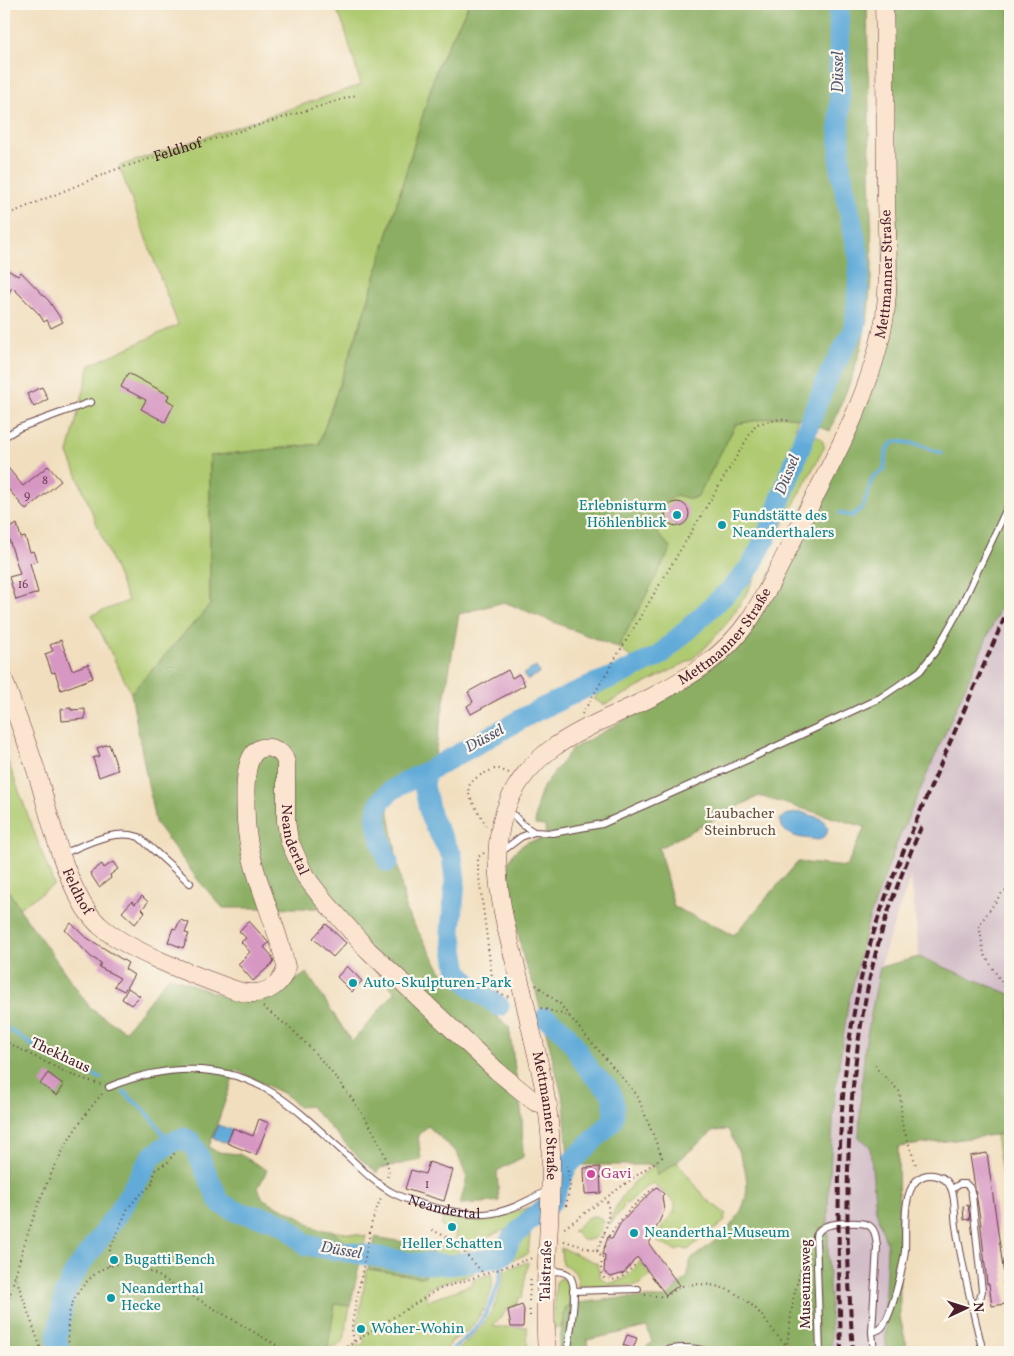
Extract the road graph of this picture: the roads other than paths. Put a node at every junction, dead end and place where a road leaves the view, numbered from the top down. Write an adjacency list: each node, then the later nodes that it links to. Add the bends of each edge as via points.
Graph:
1 (884, 4): 6 (main road, Mettmanner Straße, via 889,271 886,306 875,359 858,410 768,589 729,645 708,665 686,678 552,748 530,768)
2 (91, 402): 3 (lane, via 19,428)
3 (4, 437)
4 (1010, 502): 7 (lane, via 958,612 920,671 880,698 624,815 574,830)
5 (4, 680): 8 (main road, Feldhof)
6 (506, 807): 7 (lane); 9 (main road, Mettmanner Straße)
7 (534, 832): 9 (lane)
8 (61, 855): 10 (lane, via 98,840 130,834 139,837); 11 (main road, Feldhof, via 81,903 98,924 122,941 243,992)
9 (487, 855): 13 (main road, Mettmanner Straße, bridge, via 501,898 516,994 533,1038)
10 (190, 883)
11 (265, 991): 13 (main road, Neandertal, via 281,981 286,967 256,873 246,823 246,795 252,754 268,748 284,756 289,840 305,876 322,898 368,950 496,1071 535,1102)
12 (109, 1087): 15 (lane, Neandertal, via 154,1072 185,1069 201,1069 246,1079 272,1092 306,1118 386,1188 430,1206 477,1214 502,1211)
13 (548, 1105): 15 (main road, Mettmanner Straße)
14 (952, 1189): 19 (lane); 19 (lane, via 966,1184 972,1195 982,1291 980,1300); 20 (lane, via 945,1180 929,1175 921,1177 911,1190 907,1203 904,1253 890,1308 881,1328)
15 (550, 1192): 16 (main road, Talstraße, via 556,1221)
16 (546, 1271): 18 (lane, via 568,1274); 21 (main road, Talstraße)
17 (638, 1289): 18 (lane)
18 (573, 1291): 22 (lane)
19 (972, 1306): 27 (lane)
20 (872, 1332): 25 (lane, Museumsweg, via 877,1247 873,1229 860,1223 822,1228 816,1236); 26 (lane)
21 (547, 1352)
22 (568, 1352)
23 (661, 1352): 24 (lane, via 689,1348)
24 (709, 1352)
25 (820, 1352)
26 (874, 1352)
27 (983, 1352)

